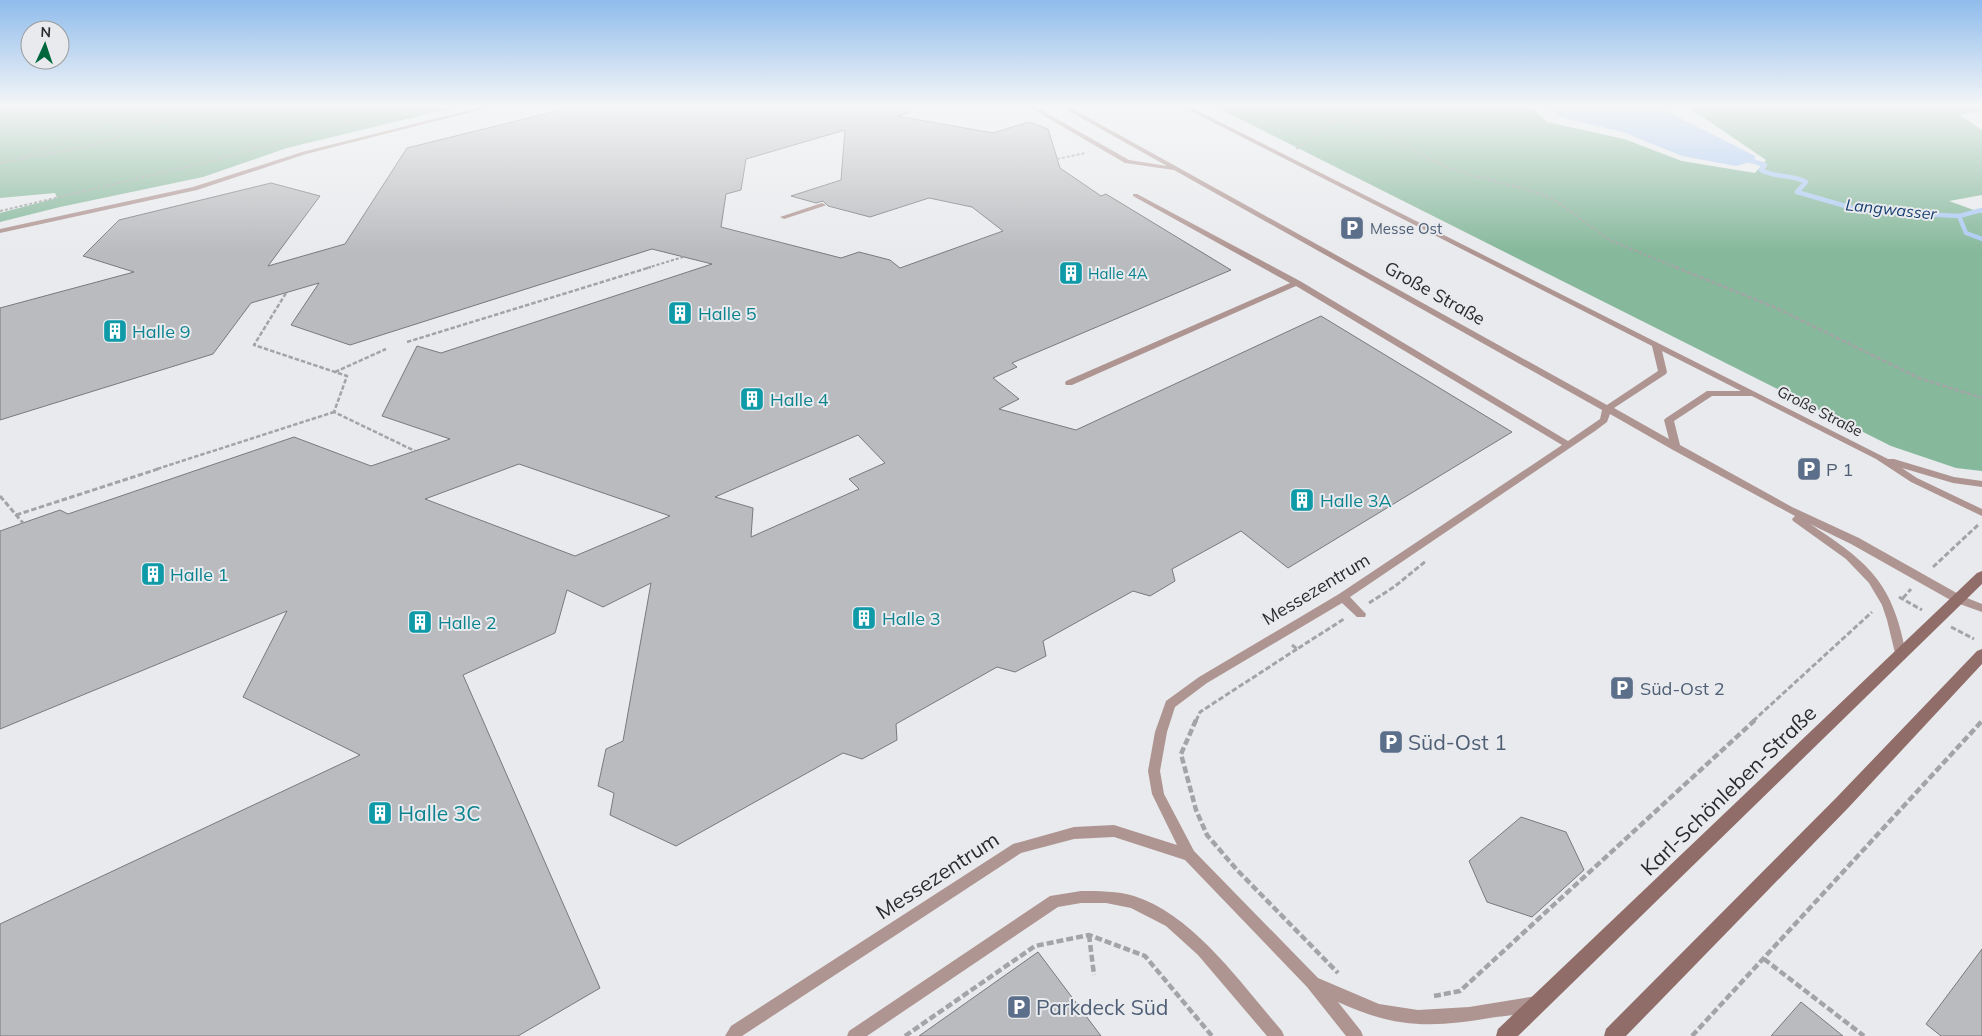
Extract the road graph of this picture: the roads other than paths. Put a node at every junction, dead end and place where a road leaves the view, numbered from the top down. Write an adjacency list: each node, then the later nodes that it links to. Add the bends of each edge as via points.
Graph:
1 (297, 155): 9 (lane, via 195,189)
2 (1116, 155): 5 (lane, via 1127,162)
3 (1152, 155): 5 (lane, Große Straße)
4 (1281, 155): 11 (lane, Große Straße)
5 (1180, 171): 14 (lane, Große Straße)
6 (1136, 195): 10 (lane)
7 (822, 204): 8 (lane)
8 (784, 217)
9 (0, 231)
10 (1297, 283): 12 (lane); 15 (lane)
11 (1656, 345): 13 (lane, Große Straße); 14 (lane, Messezentrum, via 1663,372)
12 (1068, 383)
13 (1753, 394): 16 (lane, via 1710,393 1670,420); 17 (lane, Große Straße)
14 (1607, 409): 15 (lane, Messezentrum, via 1604,420); 16 (lane, Große Straße)
15 (1569, 445): 22 (lane, Messezentrum)
16 (1676, 448): 19 (lane, Große Straße)
17 (1879, 457): 18 (lane, Große Straße, via 1954,480); 20 (lane, Große Straße, via 1914,480)
18 (1982, 484)
19 (1788, 509): 23 (lane, Große Straße); 26 (lane, Große Straße, via 1854,561 1876,584 1892,613)
20 (1982, 513)
21 (1982, 576): 23 (main road, Karl-Schönleben-Straße)
22 (1343, 597): 25 (lane); 28 (lane, Messezentrum, via 1203,680 1170,704 1154,771 1158,794)
23 (1958, 599): 24 (lane, Große Straße); 26 (main road, Karl-Schönleben-Straße)
24 (1982, 608)
25 (1361, 614)
26 (1900, 654): 30 (main road, Karl-Schönleben-Straße)
27 (1982, 655): 36 (main road)
28 (1189, 855): 29 (lane, Messezentrum); 31 (lane, Messezentrum, via 1114,831 1074,833 1018,848)
29 (1312, 982): 30 (lane, via 1373,1009 1416,1018 1468,1014); 34 (lane, Messezentrum)
30 (1540, 1002): 35 (main road, Karl-Schönleben-Straße)
31 (734, 1034)
32 (854, 1036): 33 (lane, via 1055,901 1098,897 1133,902 1171,921 1203,950)
33 (1277, 1036)
34 (1356, 1036)
35 (1505, 1036)
36 (1613, 1036)

